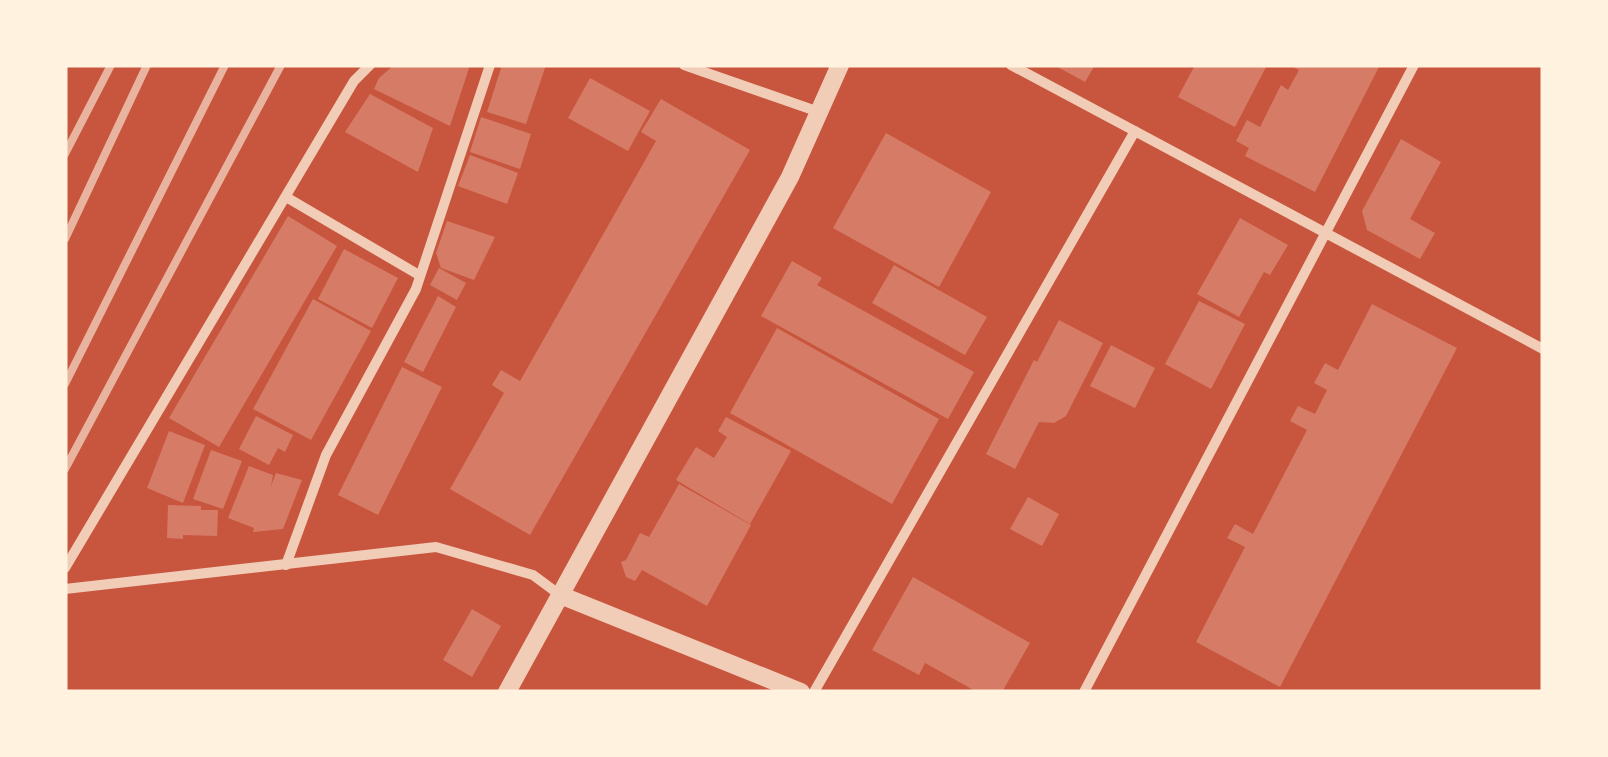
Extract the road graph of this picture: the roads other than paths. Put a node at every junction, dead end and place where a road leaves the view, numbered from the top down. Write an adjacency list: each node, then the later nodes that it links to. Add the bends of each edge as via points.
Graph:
1 (370, 65): 9 (street)
2 (490, 65): 11 (street)
3 (684, 65): 7 (street)
4 (840, 65): 7 (street)
5 (1011, 65): 8 (street)
6 (1414, 65): 10 (street)
7 (818, 112): 16 (street, via 790,176)
8 (1135, 131): 10 (street); 19 (street)
9 (286, 197): 11 (street); 14 (street)
10 (1324, 231): 12 (street); 20 (street)
11 (419, 275): 13 (street, via 326,455)
12 (1543, 349)
13 (286, 564): 15 (street); 16 (street, via 436,547 533,575)
14 (65, 568)
15 (65, 589)
16 (560, 595): 17 (street); 18 (street)
17 (507, 692)
18 (801, 692)
19 (814, 692)
20 (1084, 692)

